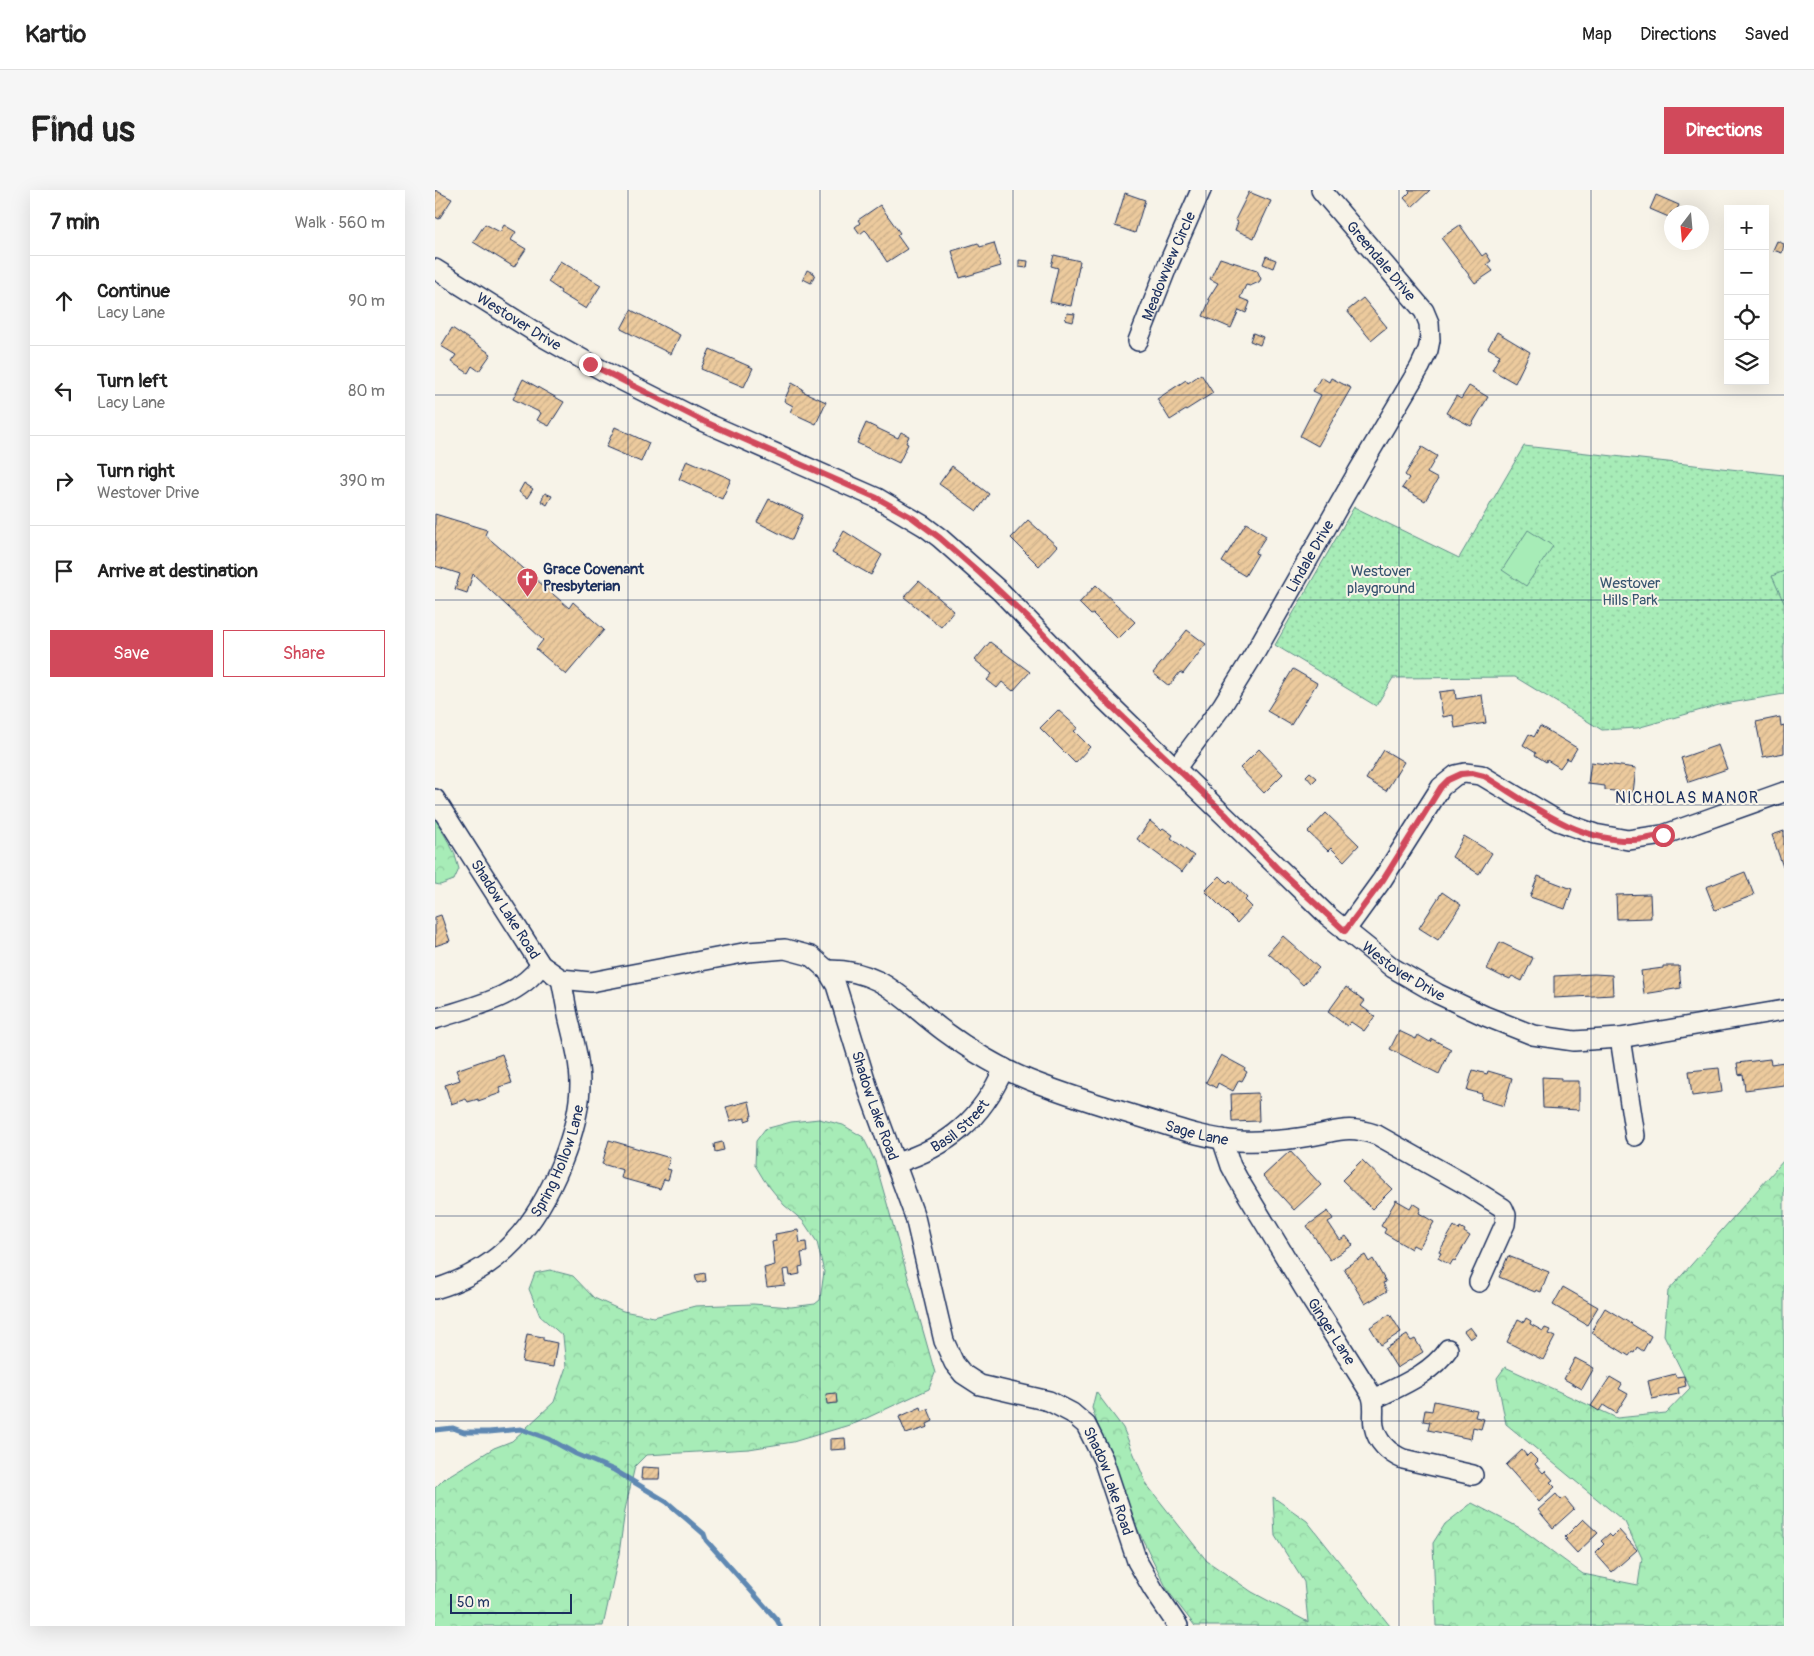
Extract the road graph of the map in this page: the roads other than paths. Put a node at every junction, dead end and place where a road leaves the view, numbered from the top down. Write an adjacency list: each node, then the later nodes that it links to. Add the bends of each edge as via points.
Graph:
1 (1201, 190): 5 (street, Meadowview Circle)
2 (1321, 190): 4 (street, Greendale Drive, via 1424,311)
3 (435, 270): 6 (street, Westover Drive, via 607,373 711,425 877,498 913,518 1001,592)
4 (1430, 337): 6 (street, Lindale Drive, via 1420,367 1256,651 1222,706)
5 (1138, 341)
6 (1176, 768): 9 (street, Westover Drive)
7 (1784, 792): 9 (street, via 1663,835 1628,840 1595,834 1558,821 1481,775 1465,773 1455,776 1441,787 1383,880)
8 (435, 799): 10 (street, Shadow Lake Road)
9 (1345, 931): 15 (street, Westover Drive, via 1411,979 1503,1024 1533,1035 1563,1040)
10 (541, 965): 12 (street, Shadow Lake Road); 14 (street, via 521,985 500,997)
11 (827, 970): 12 (street, Shadow Lake Road, via 811,956 785,949 748,952 591,982); 16 (street, Sage Lane, via 858,973 884,983 944,1031); 19 (street, Shadow Lake Road, via 836,985 869,1092)
12 (561, 979): 21 (street, Spring Hollow Lane, via 580,1085 570,1142 557,1174 531,1222 505,1250 470,1275)
13 (1784, 1010): 15 (street, Westover Drive)
14 (435, 1019)
15 (1620, 1038): 17 (street)
16 (1004, 1068): 18 (street, Sage Lane, via 1092,1102); 19 (street, Basil Street, via 989,1098 963,1128 940,1145)
17 (1635, 1136)
18 (1222, 1139): 20 (street, Sage Lane, via 1288,1139 1348,1128 1377,1135 1410,1152 1503,1208 1505,1224); 23 (street, Ginger Lane, via 1238,1179)
19 (896, 1163): 25 (street, Shadow Lake Road, via 915,1217 944,1341 954,1363 963,1374 980,1385 1049,1402 1072,1413 1085,1425 1103,1459 1137,1560)
20 (1479, 1282)
21 (435, 1289)
22 (1448, 1349): 23 (street, via 1440,1361)
23 (1374, 1399): 24 (street, via 1374,1426 1394,1455)
24 (1473, 1475)
25 (1178, 1626)

